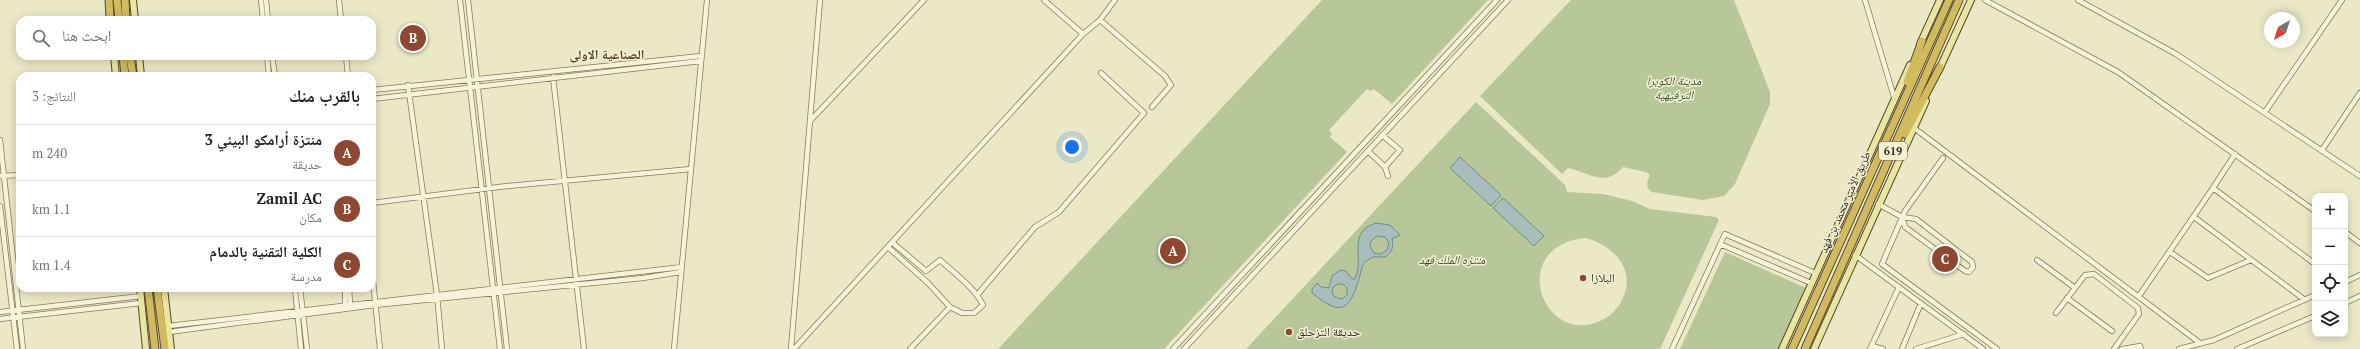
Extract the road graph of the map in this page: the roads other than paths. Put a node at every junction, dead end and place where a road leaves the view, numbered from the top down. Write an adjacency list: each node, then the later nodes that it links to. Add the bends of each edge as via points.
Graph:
1 (108, 0): 26 (highway)
2 (117, 0): 27 (highway)
3 (124, 0): 28 (highway)
4 (133, 0): 29 (main road)
5 (261, 0): 30 (street)
6 (266, 0): 31 (street)
7 (339, 0): 32 (street)
8 (460, 0): 56 (street)
9 (468, 0): 57 (street)
10 (707, 0): 36 (street)
11 (820, 0): 69 (street)
12 (924, 0): 69 (street)
13 (1044, 0): 34 (street)
14 (1114, 0): 33 (street)
15 (1508, 0): 25 (street)
16 (1865, 0): 63 (street)
17 (1940, 0): 35 (main road)
18 (1949, 0): 80 (highway, طريق الأمير محمد بن فهد / 619)
19 (1959, 0): 89 (highway, طريق الأمير محمد بن فهد / 619)
20 (1971, 0): 45 (main road)
21 (1985, 0): 77 (street, via 2118,72)
22 (2078, 0): 67 (street, via 2176,54)
23 (2342, 0): 67 (street)
24 (1495, 2): 25 (street); 44 (street)
25 (1500, 9): 46 (street)
26 (110, 16)
27 (119, 16)
28 (126, 16)
29 (135, 16)
30 (263, 16)
31 (268, 16)
32 (341, 16)
33 (1100, 20): 34 (street); 66 (street, via 1171,85)
34 (1083, 34): 100 (street)
35 (1922, 41): 63 (main road); 80 (highway)
36 (701, 58): 55 (street); 82 (street)
37 (114, 60): 47 (main road)
38 (123, 60): 48 (highway)
39 (131, 60): 49 (highway)
40 (139, 60): 50 (main road)
41 (267, 60): 51 (street)
42 (273, 60): 52 (street)
43 (346, 60): 53 (street)
44 (1437, 65): 46 (street); 60 (street)
45 (1940, 67): 71 (main road); 89 (highway)
46 (1442, 71): 65 (street)
47 (116, 72)
48 (125, 72)
49 (132, 72)
50 (140, 72)
51 (269, 72)
52 (274, 72)
53 (348, 72)
54 (1101, 73): 132 (street, via 1144,113 1059,212 1035,227)
55 (552, 75): 57 (street); 87 (street)
56 (470, 84): 57 (street); 58 (street); 62 (street); 90 (street)
57 (477, 84): 91 (street)
58 (408, 85): 59 (street); 62 (street)
59 (376, 89)
60 (1411, 93): 65 (street); 68 (street)
61 (2360, 93): 74 (street)
62 (410, 94): 64 (street); 92 (street)
63 (1894, 97): 112 (main road)
64 (376, 98)
65 (1417, 98): 70 (street)
66 (1152, 107)
67 (2265, 112): 74 (street)
68 (1387, 119): 70 (street); 76 (street)
69 (810, 122): 176 (street)
70 (1392, 125): 72 (street)
71 (1914, 128): 94 (main road); 134 (street)
72 (1382, 135): 75 (street); 81 (street, via 1400,150)
73 (0, 140): 84 (street)
74 (2322, 150): 86 (street)
75 (1368, 151): 78 (street); 81 (street)
76 (1356, 152): 78 (street); 104 (street)
77 (2235, 154): 88 (street); 96 (street)
78 (1362, 158): 106 (street)
79 (1943, 158): 97 (street)
80 (1876, 160): 183 (highway, طريق الأمير محمد بن فهد / 619)
81 (1385, 167): 85 (street)
82 (691, 169): 87 (street); 111 (street)
83 (16, 175): 84 (street)
84 (2, 176): 117 (street)
85 (1388, 176)
86 (2360, 176)
87 (564, 182): 91 (street); 115 (street)
88 (2214, 188): 98 (street); 110 (street)
89 (1876, 189): 184 (highway, طريق الأمير محمد بن فهد / 619)
90 (482, 190): 91 (street); 92 (street); 131 (street)
91 (489, 190): 120 (street)
92 (424, 197): 93 (street); 137 (street)
93 (376, 203)
94 (1878, 204): 97 (street); 107 (main road)
95 (0, 206): 147 (street)
96 (2312, 209)
97 (1902, 217): 97 (street, via 1906,227 1965,271 1969,272 1973,267 1972,262 1916,219); 190 (street, via 1882,264)
98 (2194, 217): 105 (street); 109 (street)
99 (2348, 234): 101 (street)
100 (893, 243): 103 (street); 132 (street, via 926,271 940,260)
101 (2360, 243)
102 (1720, 244): 112 (street, via 1724,234); 116 (street); 181 (street)
103 (889, 248): 145 (street); 177 (street)
104 (1265, 250): 106 (street); 155 (street)
105 (2170, 252): 109 (street, via 2208,278); 134 (street)
106 (1271, 255): 156 (street)
107 (1855, 255): 118 (street); 185 (main road)
108 (2037, 260): 119 (street)
109 (2251, 260): 139 (street)
110 (2312, 262)
111 (681, 269): 115 (street, via 643,278); 175 (street)
112 (1816, 273): 116 (main road)
113 (2360, 275): 114 (street)
114 (2348, 281)
115 (576, 282): 120 (street); 174 (street)
116 (1811, 283): 182 (main road)
117 (16, 286)
118 (1899, 287): 143 (street); 161 (street)
119 (2075, 288): 138 (street); 191 (street, via 2086,275 2094,274 2138,308 2139,314)
120 (501, 290): 131 (street); 173 (street)
121 (17, 292): 146 (street)
122 (140, 292): 133 (main road)
123 (148, 292): 165 (highway)
124 (158, 292): 166 (highway)
125 (164, 292): 157 (main road)
126 (296, 292): 149 (street)
127 (300, 292): 149 (street)
128 (345, 292): 144 (street)
129 (349, 292): 144 (street)
130 (375, 292): 142 (street)
131 (494, 292): 137 (street); 172 (street)
132 (978, 294): 145 (street, via 983,305 974,313 962,313)
133 (141, 296): 141 (main road); 146 (street)
134 (2139, 296): 160 (street)
135 (2312, 296): 139 (street)
136 (2360, 296): 140 (street)
137 (437, 297): 142 (street); 171 (street)
138 (2067, 298): 150 (street); 158 (street)
139 (2305, 300): 160 (street, via 2237,331)
140 (2348, 302)
141 (141, 303): 151 (street); 164 (main road)
142 (376, 303): 144 (street); 149 (street); 170 (street)
143 (1922, 303): 159 (street); 187 (street)
144 (348, 304): 149 (street)
145 (950, 307): 178 (street)
146 (19, 310): 147 (street); 151 (street)
147 (12, 311): 148 (street); 153 (street)
148 (0, 312)
149 (300, 312): 157 (street); 168 (street); 169 (street)
150 (2056, 313)
151 (19, 317): 153 (street); 163 (street)
152 (2312, 317): 195 (street)
153 (13, 318): 154 (street); 162 (street)
154 (0, 320)
155 (1199, 322): 156 (street); 179 (street)
156 (1204, 327): 180 (street)
157 (168, 329): 167 (main road)
158 (2112, 331)
159 (1964, 334): 188 (street); 189 (street)
160 (2200, 343): 194 (street)
161 (1871, 348): 186 (street)
162 (17, 349)
163 (23, 349)
164 (146, 349)
165 (155, 349)
166 (164, 349)
167 (171, 349)
168 (301, 349)
169 (308, 349)
170 (380, 349)
171 (442, 349)
172 (500, 349)
173 (507, 349)
174 (584, 349)
175 (674, 349)
176 (791, 349)
177 (794, 349)
178 (910, 349)
179 (1174, 349)
180 (1184, 349)
181 (1672, 349)
182 (1782, 349)
183 (1792, 349)
184 (1804, 349)
185 (1814, 349)
186 (1883, 349)
187 (1902, 349)
188 (1916, 349)
189 (1983, 349)
190 (1997, 349)
191 (2114, 349)
192 (2122, 349): 193 (street, via 2140,346)
193 (2141, 349)
194 (2178, 349)
195 (2237, 349)

